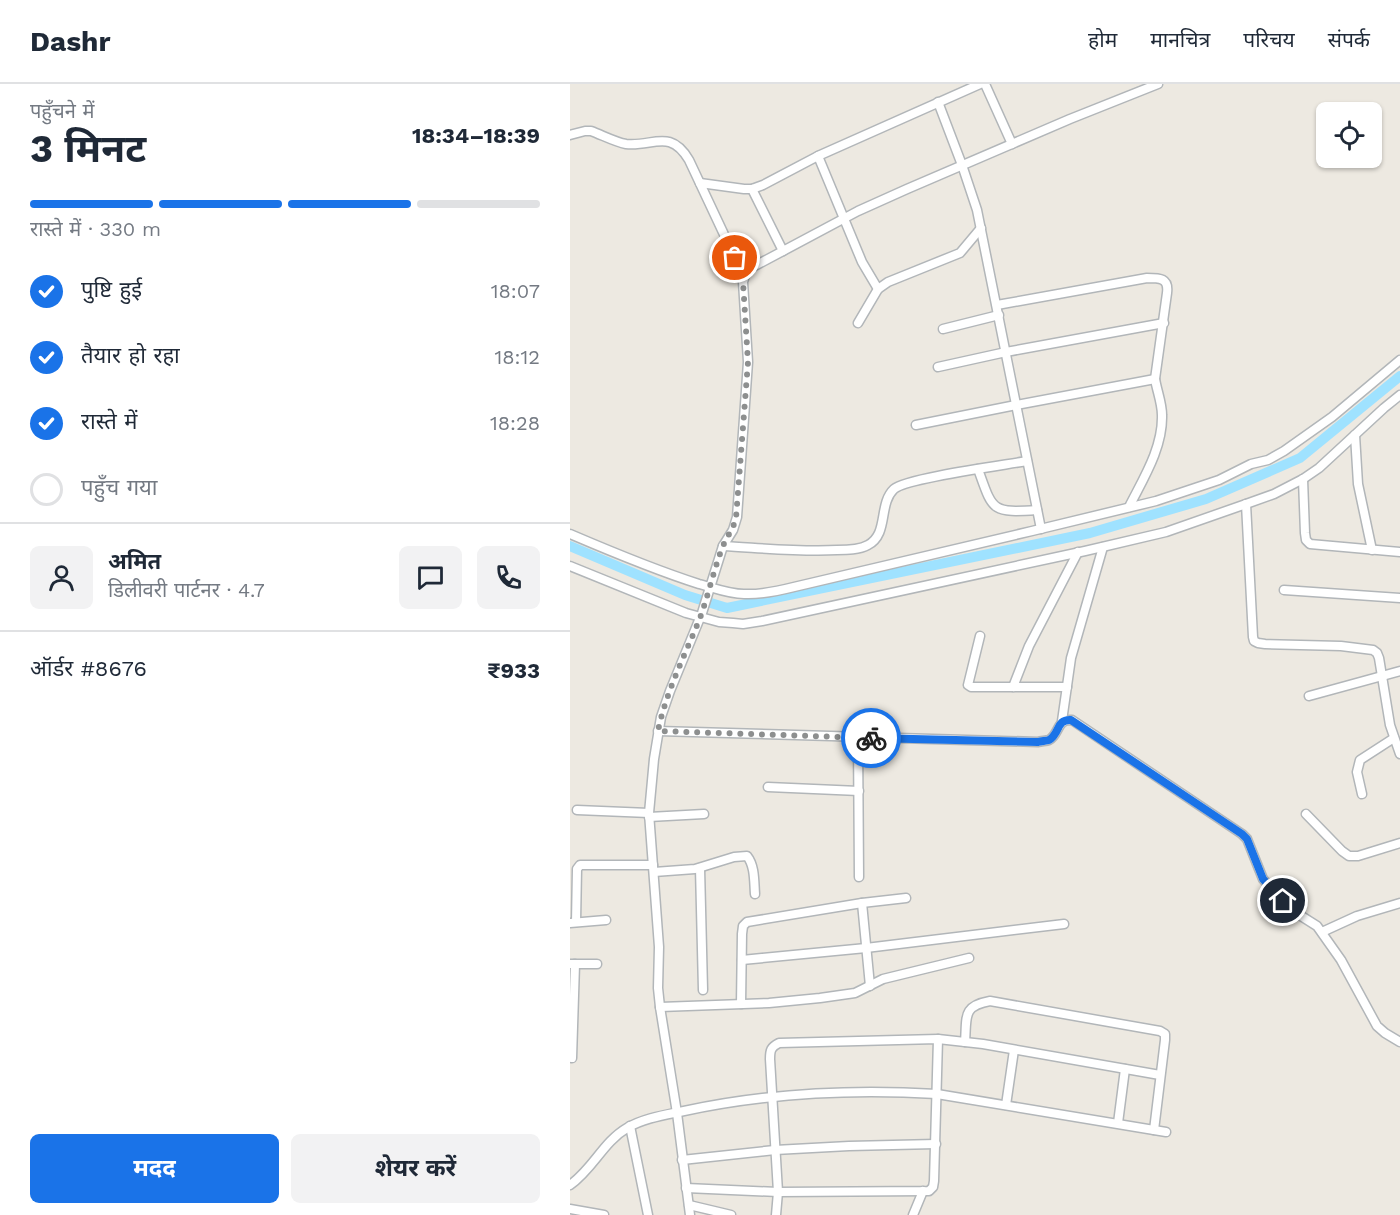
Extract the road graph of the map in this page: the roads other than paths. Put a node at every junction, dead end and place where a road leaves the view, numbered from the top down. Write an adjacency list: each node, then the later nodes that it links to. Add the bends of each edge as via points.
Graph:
1 (980, 84): 4 (street)
2 (985, 84): 6 (street)
3 (1158, 84): 6 (street)
4 (938, 102): 7 (street); 8 (street)
5 (570, 135): 9 (street, via 585,130 627,144 668,141 684,152)
6 (1011, 144): 8 (street)
7 (818, 156): 10 (street); 11 (street)
8 (962, 165): 11 (street); 12 (street)
9 (700, 183): 10 (street); 14 (street)
10 (752, 189): 13 (street)
11 (844, 218): 13 (street); 15 (street)
12 (981, 228): 15 (street, via 960,253); 16 (street)
13 (783, 251): 14 (street, via 751,268)
14 (744, 277): 37 (street, via 746,399 736,518)
15 (878, 289): 18 (street)
16 (997, 305): 17 (street); 19 (street, via 1158,278 1168,286)
17 (999, 315): 20 (street); 21 (street)
18 (858, 323)
19 (1164, 323): 21 (street); 24 (street)
20 (944, 329)
21 (1006, 352): 23 (street); 26 (street)
22 (1400, 360): 33 (street, via 1332,417 1277,456 1219,480)
23 (938, 368)
24 (1155, 379): 26 (street); 33 (street, via 1162,426 1153,458)
25 (1400, 395): 28 (street)
26 (1016, 405): 27 (street); 29 (street)
27 (915, 425)
28 (1355, 435): 31 (street); 39 (street, via 1358,484)
29 (1027, 461): 30 (street); 34 (street)
30 (978, 470): 34 (street, via 991,503 998,509); 37 (street, via 895,489 889,496 875,541 857,549)
31 (1303, 480): 32 (street); 39 (street, via 1306,540 1310,544)
32 (1246, 504): 38 (street, via 1166,532); 49 (street, via 1254,641 1373,650 1379,658)
33 (1129, 507): 35 (street)
34 (1037, 510): 35 (street)
35 (1041, 529): 43 (street, via 767,593)
36 (570, 534): 43 (street)
37 (723, 546): 43 (street)
38 (1103, 547): 40 (street); 51 (street, via 1071,658)
39 (1372, 550): 41 (street)
40 (1078, 552): 46 (street, via 762,621 719,622); 50 (street, via 1029,646)
41 (1400, 552)
42 (570, 566): 46 (street, via 686,613)
43 (709, 590): 46 (street)
44 (1284, 590): 45 (street)
45 (1400, 598)
46 (701, 615): 54 (street)
47 (980, 636): 50 (street, via 968,685)
48 (1400, 671): 49 (street)
49 (1382, 676): 52 (street); 56 (street)
50 (1013, 687): 51 (street)
51 (1067, 687): 53 (street)
52 (1309, 696)
53 (1062, 721): 55 (street, via 1048,741 1038,742); 76 (street, via 1071,720 1242,834 1267,885)
54 (658, 731): 55 (street); 64 (street)
55 (858, 737): 59 (street)
56 (1394, 738): 57 (street); 60 (street, via 1360,760 1357,772)
57 (1400, 754)
58 (768, 787): 59 (street)
59 (859, 791): 68 (street)
60 (1362, 794)
61 (577, 810): 64 (street)
62 (704, 814): 64 (street)
63 (1306, 814): 65 (street, via 1349,856)
64 (649, 815): 67 (street)
65 (1400, 843)
66 (700, 867): 67 (street); 69 (street, via 747,856 753,868); 83 (street)
67 (653, 869): 74 (street, via 580,866); 85 (street)
68 (859, 877)
69 (755, 894)
70 (906, 898): 71 (street)
71 (862, 903): 77 (street); 79 (street, via 747,922 743,926)
72 (1400, 903): 76 (street)
73 (606, 920): 74 (street)
74 (573, 923)
75 (1064, 924): 77 (street)
76 (1322, 932): 88 (street, via 1377,1026)
77 (866, 948): 79 (street); 82 (street)
78 (969, 958): 82 (street)
79 (742, 960): 84 (street)
80 (597, 963): 81 (street)
81 (573, 964): 90 (street)
82 (870, 986): 84 (street, via 855,993 820,998)
83 (703, 990)
84 (741, 1004): 85 (street)
85 (660, 1007): 96 (street)
86 (938, 1039): 87 (street); 93 (street); 94 (street, via 779,1043 770,1050)
87 (965, 1042): 89 (street); 92 (street, via 972,1006 1003,1002 1161,1030 1165,1040)
88 (1400, 1042)
89 (1014, 1050): 91 (street); 95 (street)
90 (572, 1058)
91 (1125, 1069): 92 (street); 97 (street)
92 (1160, 1075): 99 (street)
93 (937, 1094): 94 (street); 95 (street); 101 (street)
94 (772, 1097): 96 (street); 102 (street)
95 (1006, 1105): 97 (street)
96 (677, 1113): 98 (street); 103 (street)
97 (1118, 1123): 99 (street)
98 (630, 1126): 104 (street, via 610,1140); 111 (street)
99 (1154, 1130): 100 (street)
100 (1166, 1132)
101 (936, 1144): 102 (street); 106 (street, via 933,1188)
102 (775, 1149): 103 (street); 107 (street)
103 (682, 1160): 105 (street)
104 (570, 1185)
105 (686, 1188): 107 (street); 108 (street)
106 (923, 1191): 107 (street); 115 (street)
107 (778, 1192): 114 (street)
108 (688, 1204): 112 (street); 113 (street)
109 (570, 1209): 110 (street)
110 (604, 1215)
111 (648, 1215)
112 (690, 1215)
113 (731, 1215)
114 (776, 1215)
115 (914, 1215)

